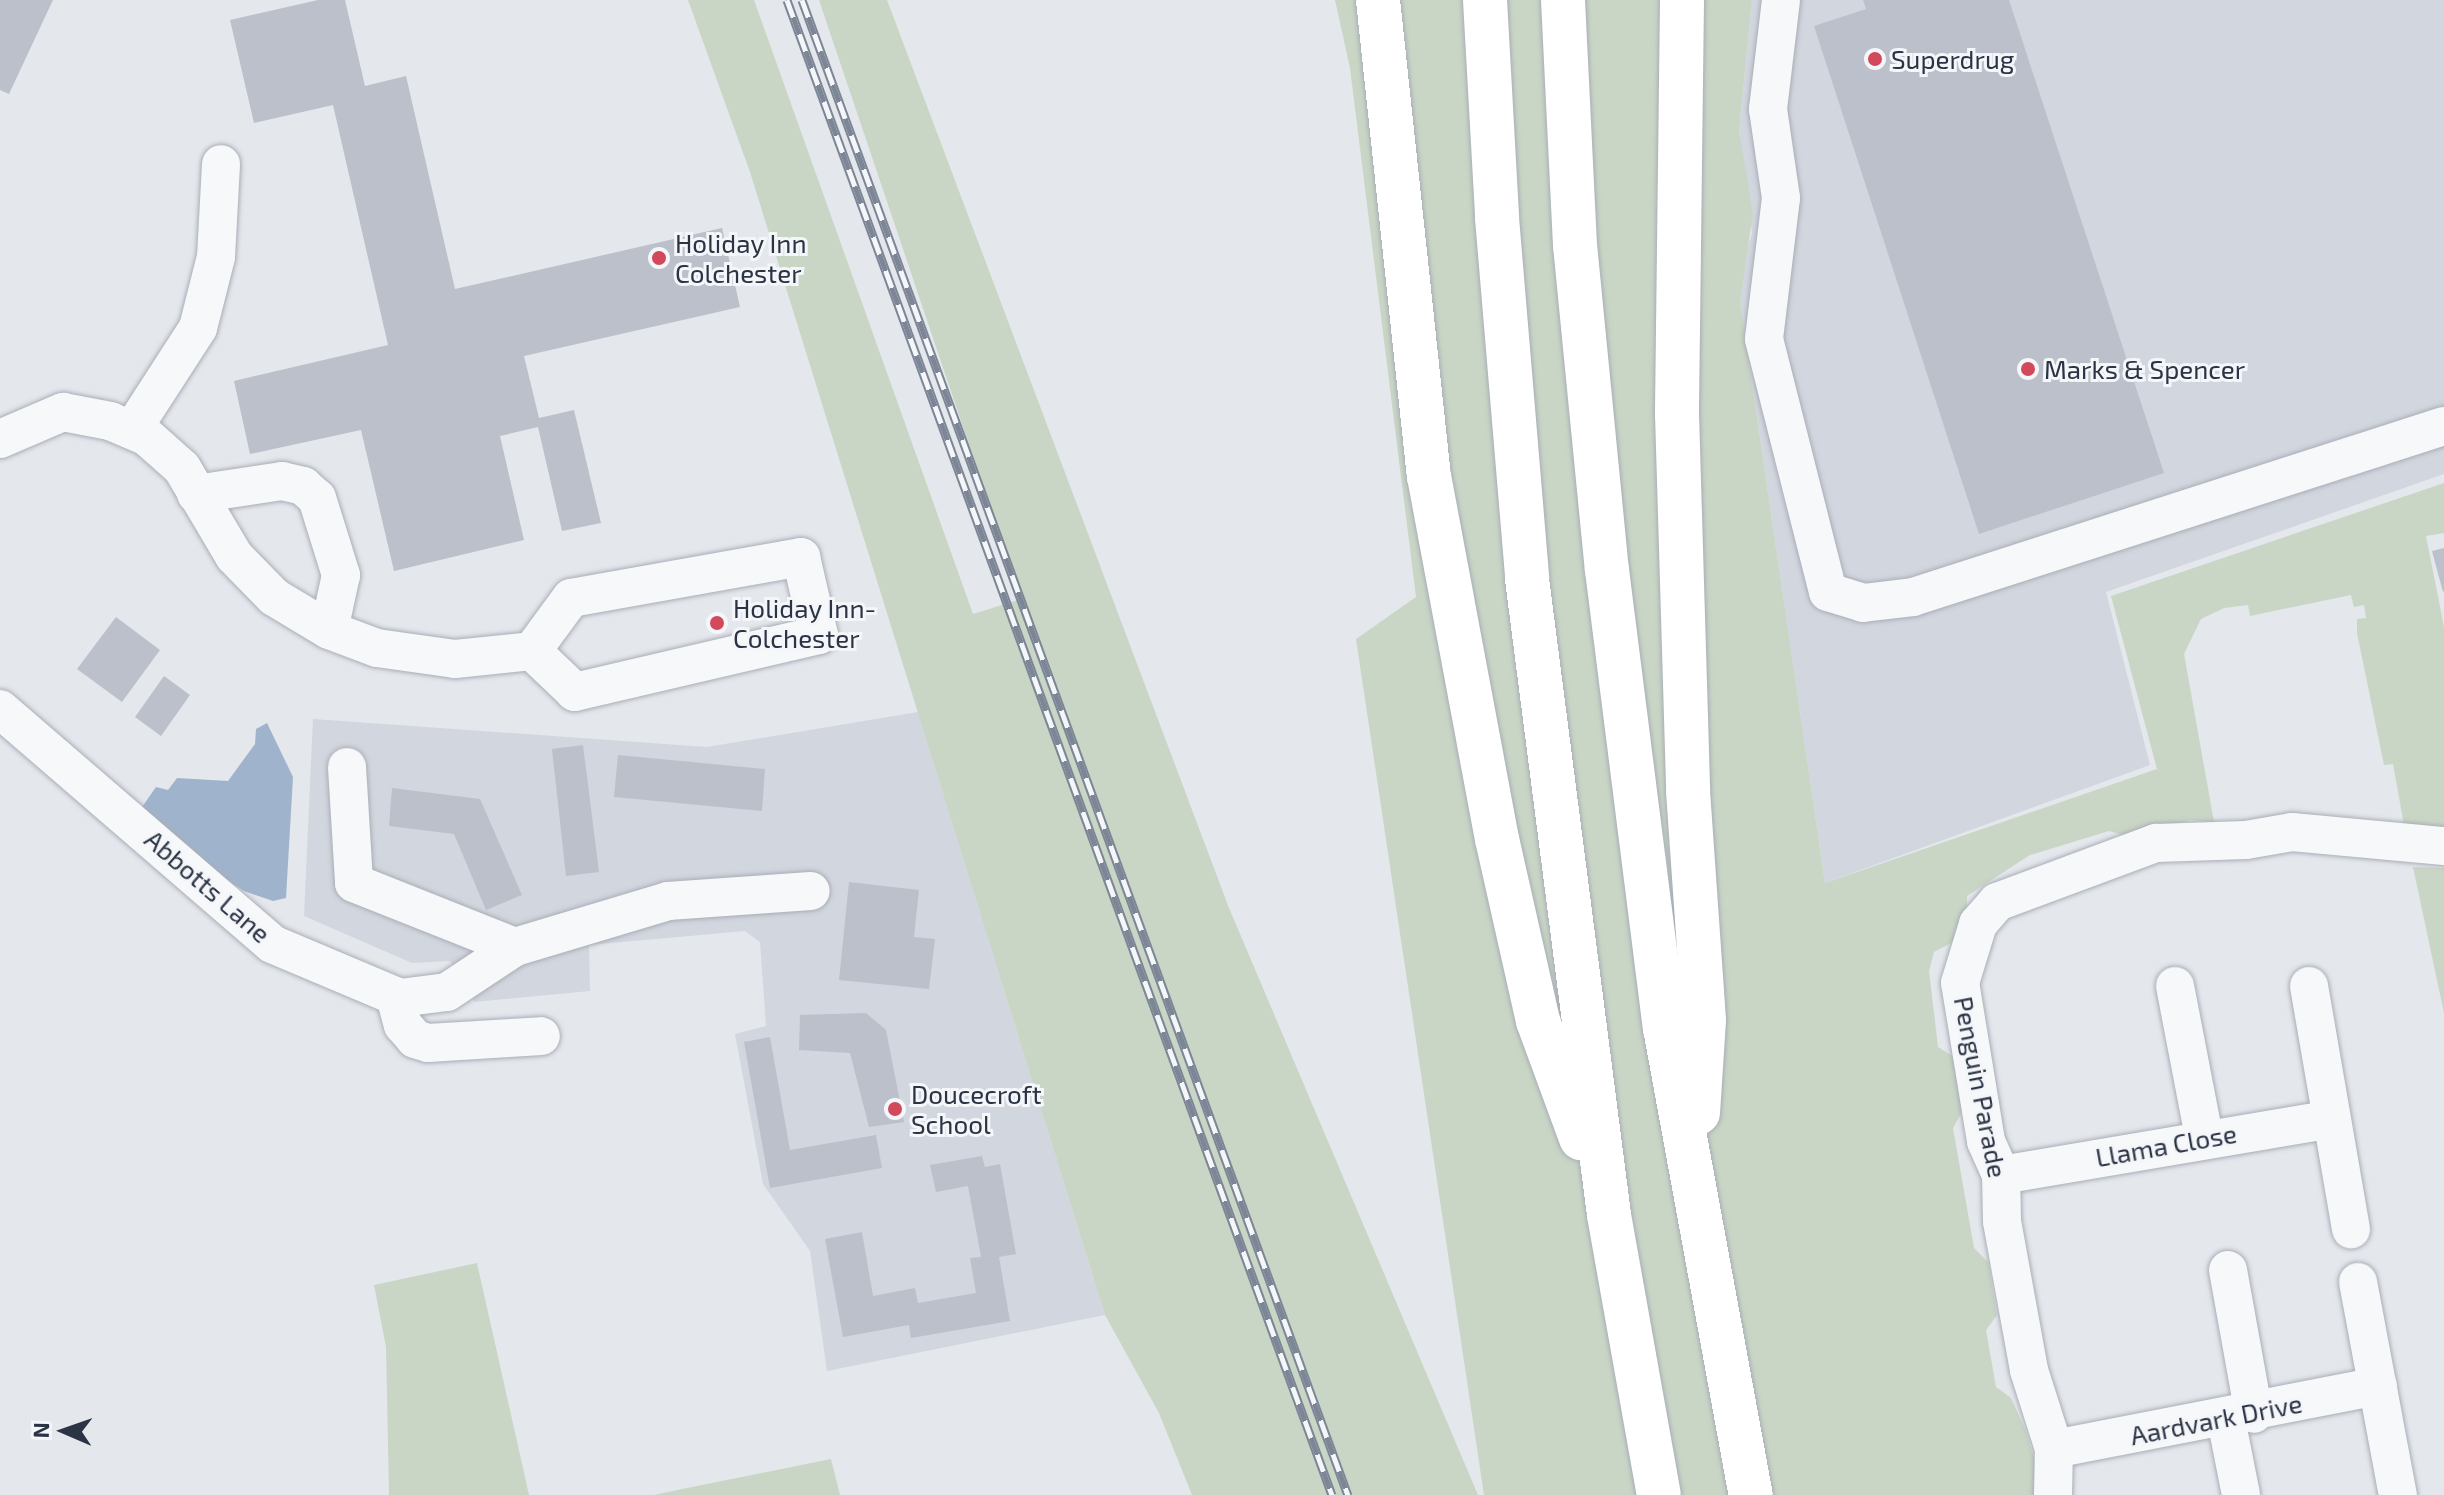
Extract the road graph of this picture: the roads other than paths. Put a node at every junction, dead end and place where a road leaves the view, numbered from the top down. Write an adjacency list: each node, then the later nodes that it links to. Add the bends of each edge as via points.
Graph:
1 (1378, 0): 26 (highway, via 1429,476 1497,839 1538,1021)
2 (1485, 0): 26 (highway, via 1527,579)
3 (1563, 0): 24 (highway, via 1575,245 1607,570 1665,1028)
4 (1682, 0): 24 (highway, via 1676,139 1680,605 1704,1020)
5 (1781, 0): 7 (street, via 1768,109 1781,198 1764,339 1828,592 1863,603 1913,597)
6 (221, 164): 8 (street, via 216,257 198,328)
7 (2444, 426)
8 (132, 430): 9 (street, via 63,412); 10 (street, via 182,468)
9 (0, 439)
10 (196, 494): 11 (street, via 234,556 274,597); 11 (street, via 282,481 303,486 317,498 341,575)
11 (329, 630): 12 (street, via 377,648 455,659)
12 (532, 651): 12 (street, via 575,692 819,635 801,557 571,598)
13 (0, 709): 20 (street, Abbotts Lane, via 272,944)
14 (347, 767): 17 (street, via 354,883)
15 (2444, 846): 25 (street, Penguin Parade, via 2382,843 2340,832 2156,843 1997,902 1978,924 1960,983 1986,1141)
16 (811, 891): 17 (street, via 668,901)
17 (515, 947): 20 (street, Abbotts Lane, via 447,992)
18 (2175, 986): 23 (street)
19 (2309, 986): 22 (street)
20 (395, 996): 21 (street, via 403,1025 415,1039 428,1043)
21 (541, 1036)
22 (2331, 1119): 23 (street, Llama Close); 27 (street)
23 (2204, 1137): 25 (street, Llama Close)
24 (1695, 1172): 34 (highway)
25 (2001, 1175): 32 (street, Penguin Parade, via 2002,1221 2029,1370)
26 (1609, 1215): 33 (highway)
27 (2351, 1229)
28 (2228, 1270): 31 (street)
29 (2358, 1282): 30 (street)
30 (2378, 1386): 31 (street, Aardvark Drive); 37 (street)
31 (2240, 1416): 32 (street, Aardvark Drive); 36 (street)
32 (2054, 1449): 35 (street, Penguin Parade)
33 (1659, 1495)
34 (1751, 1495)
35 (2053, 1495)
36 (2241, 1495)
37 (2398, 1495)

